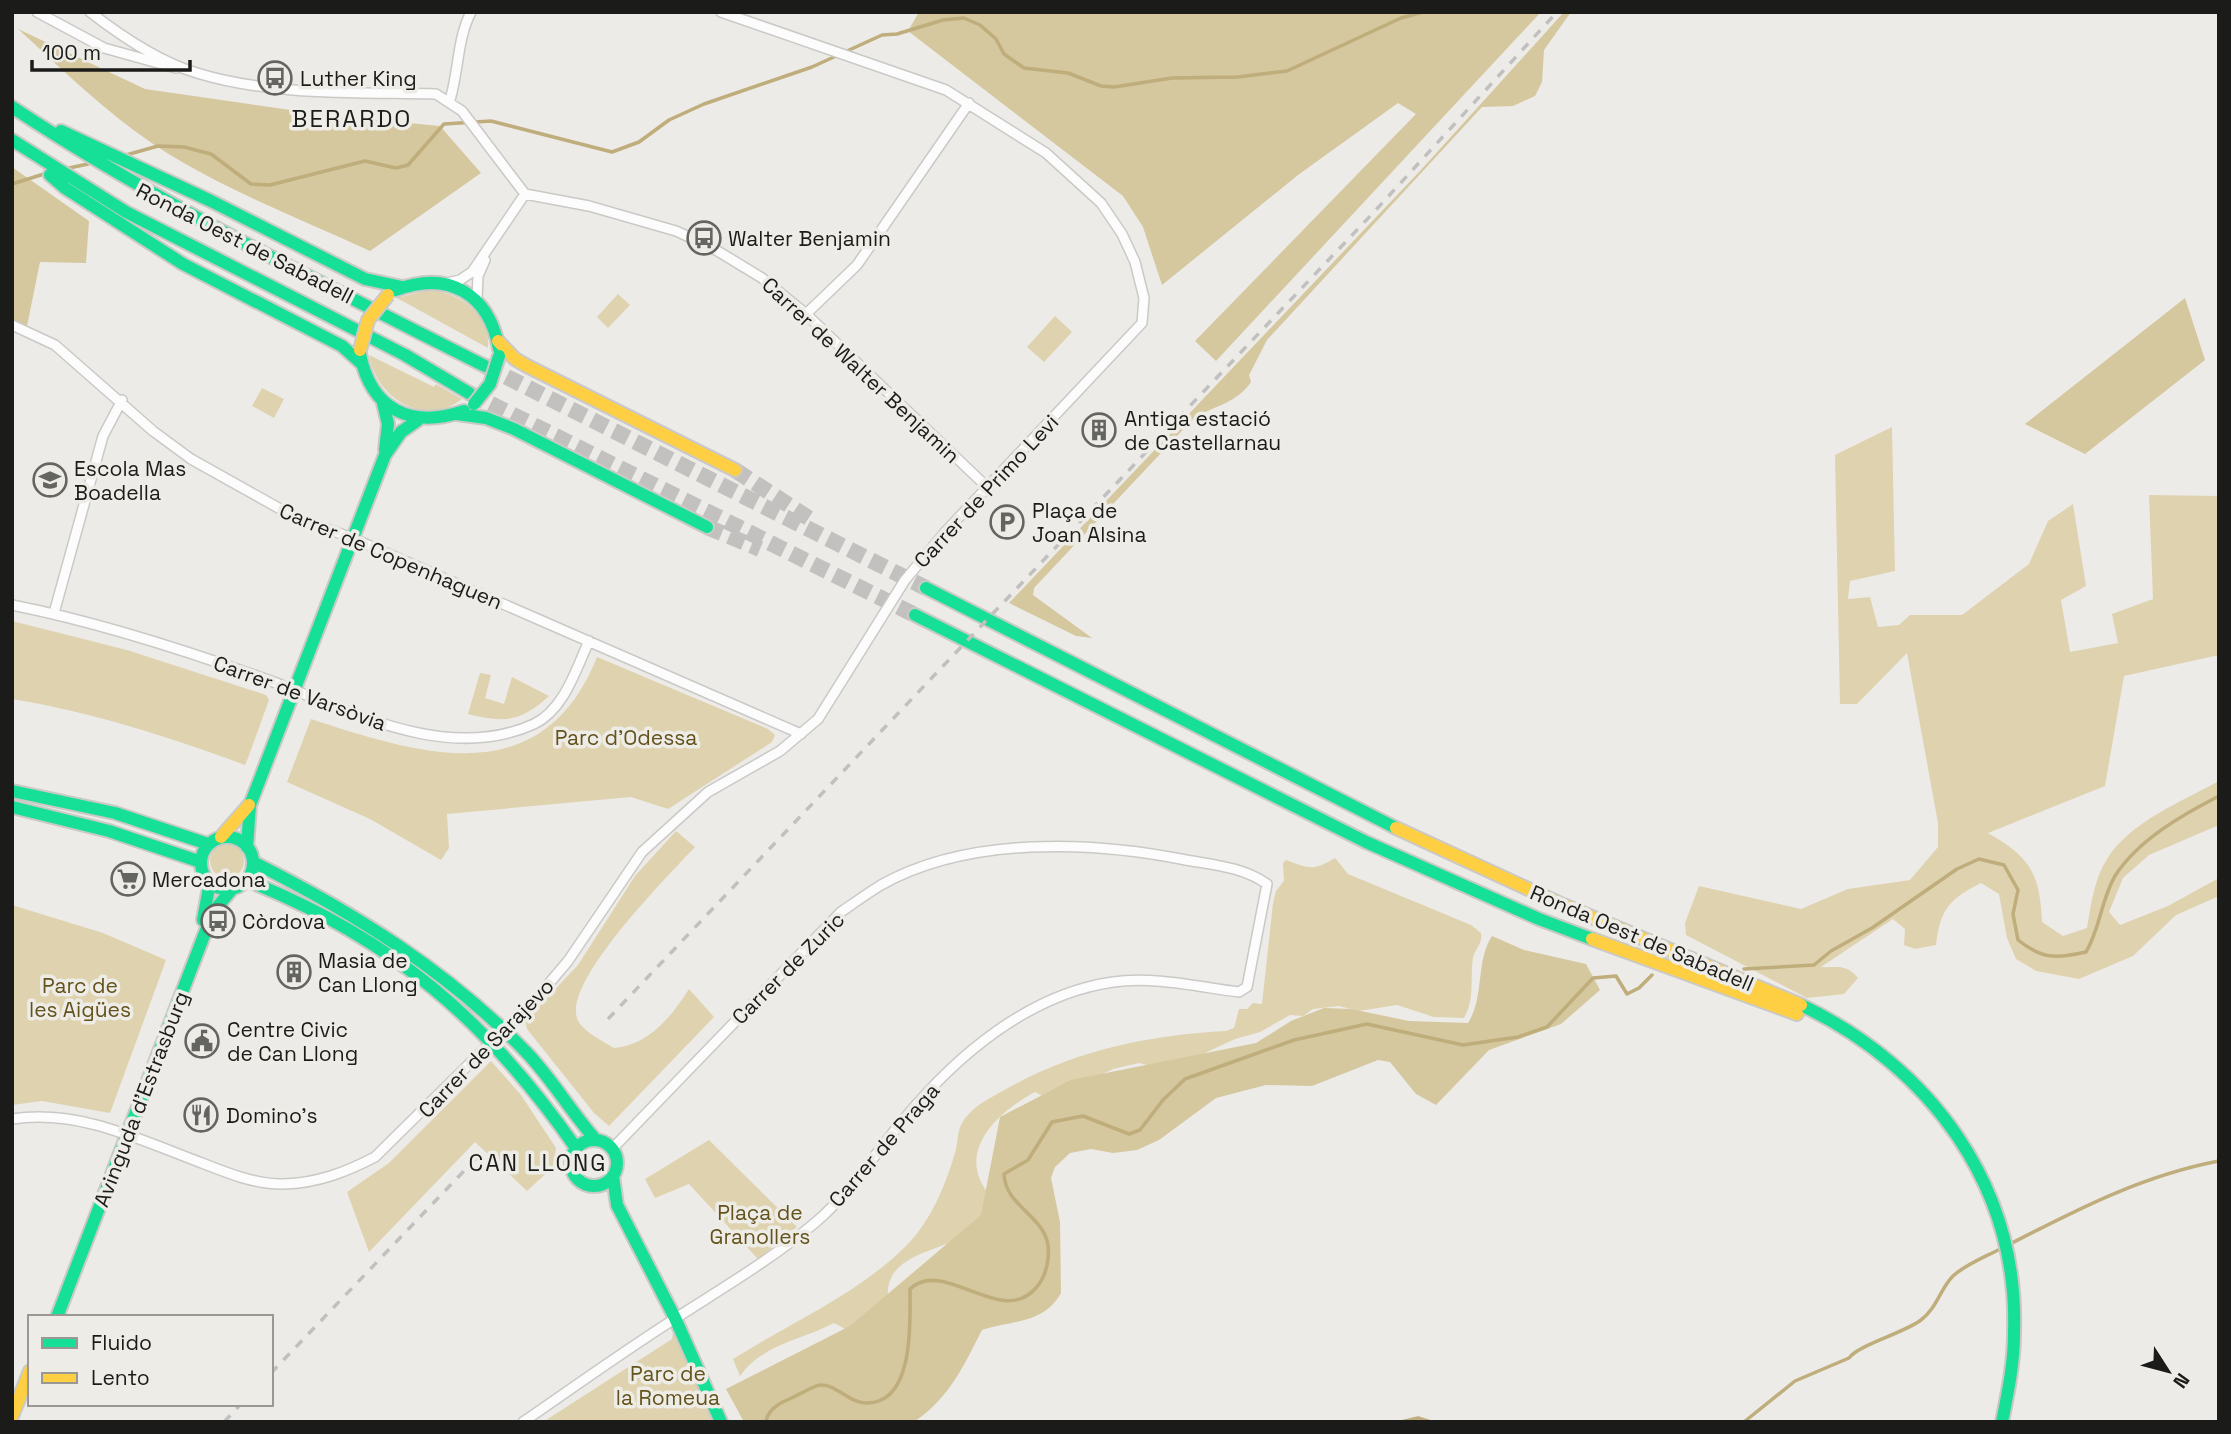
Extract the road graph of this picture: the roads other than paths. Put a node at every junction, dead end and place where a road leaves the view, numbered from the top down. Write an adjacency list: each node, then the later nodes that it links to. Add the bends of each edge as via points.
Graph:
1 (37, 12): 5 (street, via 104,48)
2 (90, 12): 5 (street)
3 (471, 12): 6 (street, via 461,31)
4 (720, 12): 7 (street, via 899,72)
5 (195, 73): 6 (street, via 311,90 436,94)
6 (450, 100): 11 (street)
7 (969, 103): 16 (street, via 857,265); 28 (street, Carrer de Primo Levi, via 1045,153 1101,203 1128,246 1146,310 1138,329)
8 (12, 107): 9 (main road, Ronda Oest de Sabadell)
9 (24, 114): 14 (main road, via 365,279); 20 (main road, Ronda Oest de Sabadell, via 131,184)
10 (15, 142): 19 (main road, via 65,188 141,239); 21 (main road, Ronda Oest de Sabadell, via 126,212 405,355)
11 (525, 194): 12 (street); 16 (street, Carrer de Walter Benjamin, via 600,208 676,231 762,278)
12 (490, 249): 13 (street, via 472,272); 15 (street, via 478,276)
13 (447, 283): 14 (main road); 15 (main road)
14 (402, 286): 19 (main road, bridge, via 368,319)
15 (477, 299): 18 (main road, via 488,313)
16 (806, 314): 28 (street, Carrer de Walter Benjamin)
17 (12, 325): 22 (street, Carrer de Copenhaguen, via 55,345)
18 (498, 341): 21 (main road, bridge, via 499,356 490,384); 27 (main road, via 521,363)
19 (360, 356): 23 (main road, via 371,389)
20 (485, 366)
21 (471, 398): 24 (main road)
22 (122, 400): 30 (street, Carrer de Copenhaguen, via 153,431 223,478 291,515); 33 (street, via 103,436)
23 (383, 402): 25 (main road); 26 (main road, via 388,424)
24 (457, 414): 25 (main road); 29 (main road, via 486,418 514,429)
25 (418, 420): 26 (main road, via 401,432)
26 (385, 455): 30 (main road)
27 (735, 470)
28 (988, 488): 36 (street, Carrer de Primo Levi, via 905,580)
29 (707, 527)
30 (352, 538): 35 (street, Carrer de Copenhaguen); 37 (main road)
31 (926, 588): 61 (main road, Ronda Oest de Sabadell, via 1491,873 1774,993 1852,1032 1915,1082 1948,1120 1972,1157)
32 (12, 605): 33 (street, Carrer de Varsòvia)
33 (54, 613): 37 (street, Carrer de Varsòvia)
34 (915, 615): 61 (main road, Ronda Oest de Sabadell, via 1366,842 1463,886 1841,1034 1893,1070 1936,1115 1966,1157)
35 (589, 641): 37 (street, Carrer de Varsòvia, via 555,706 536,723 508,733 452,736 394,727 353,716); 38 (street, Carrer de Copenhaguen)
36 (853, 668): 38 (street, Carrer de Sarajevo, via 818,719)
37 (293, 690): 40 (main road)
38 (801, 734): 51 (street, Carrer de Sarajevo, via 708,792 649,845 568,961)
39 (12, 791): 43 (main road, via 115,813)
40 (250, 805): 42 (main road); 44 (main road)
41 (12, 807): 45 (main road, via 110,831)
42 (221, 837): 43 (main road); 44 (main road, via 236,838)
43 (208, 844): 45 (main road)
44 (247, 846): 46 (main road)
45 (201, 862): 48 (main road)
46 (253, 862): 47 (main road); 51 (main road, via 392,938 468,996)
47 (246, 880): 49 (main road); 52 (main road, via 327,916 382,950)
48 (210, 883): 49 (main road); 54 (main road, Avinguda d'Estrasburg, via 197,936)
49 (233, 888): 54 (main road, Avinguda d'Estrasburg, via 213,912)
50 (1239, 992): 57 (street, Carrer de Zuric, via 1247,987 1267,884 1251,873 1129,850 1072,847 967,855 883,884 841,912); 65 (street, Carrer de Praga, via 1146,981 1113,982 1048,1002 1001,1028 922,1097 818,1220 770,1259)
51 (505, 1031): 52 (street, Carrer de Sarajevo); 55 (main road, via 565,1097)
52 (493, 1043): 54 (street, Carrer de Sarajevo, via 375,1157 320,1180 282,1184 234,1176); 56 (main road, via 548,1105)
53 (12, 1119): 54 (street, Carrer de Sarajevo, via 46,1116 89,1121)
54 (125, 1134): 63 (main road, Avinguda d'Estrasburg); 64 (main road, Avinguda d'Estrasburg)
55 (596, 1140): 56 (main road); 57 (main road)
56 (576, 1148): 59 (main road, via 571,1168 579,1180)
57 (612, 1149): 58 (main road, via 617,1162)
58 (613, 1176): 59 (main road); 60 (main road)
59 (591, 1186): 60 (main road)
60 (617, 1205): 65 (main road)
61 (1993, 1211): 62 (main road, Ronda Oest de Sabadell)
62 (2006, 1255): 72 (main road, Ronda Oest de Sabadell, via 2009,1346); 73 (main road, Ronda Oest de Sabadell, via 2013,1283 2016,1336)
63 (52, 1315)
64 (58, 1315)
65 (675, 1318): 70 (street, Carrer de Praga); 71 (main road)
66 (28, 1376): 68 (main road)
67 (28, 1394): 69 (main road)
68 (12, 1416)
69 (17, 1422)
70 (523, 1422)
71 (721, 1422)
72 (1995, 1422)
73 (2002, 1422)

